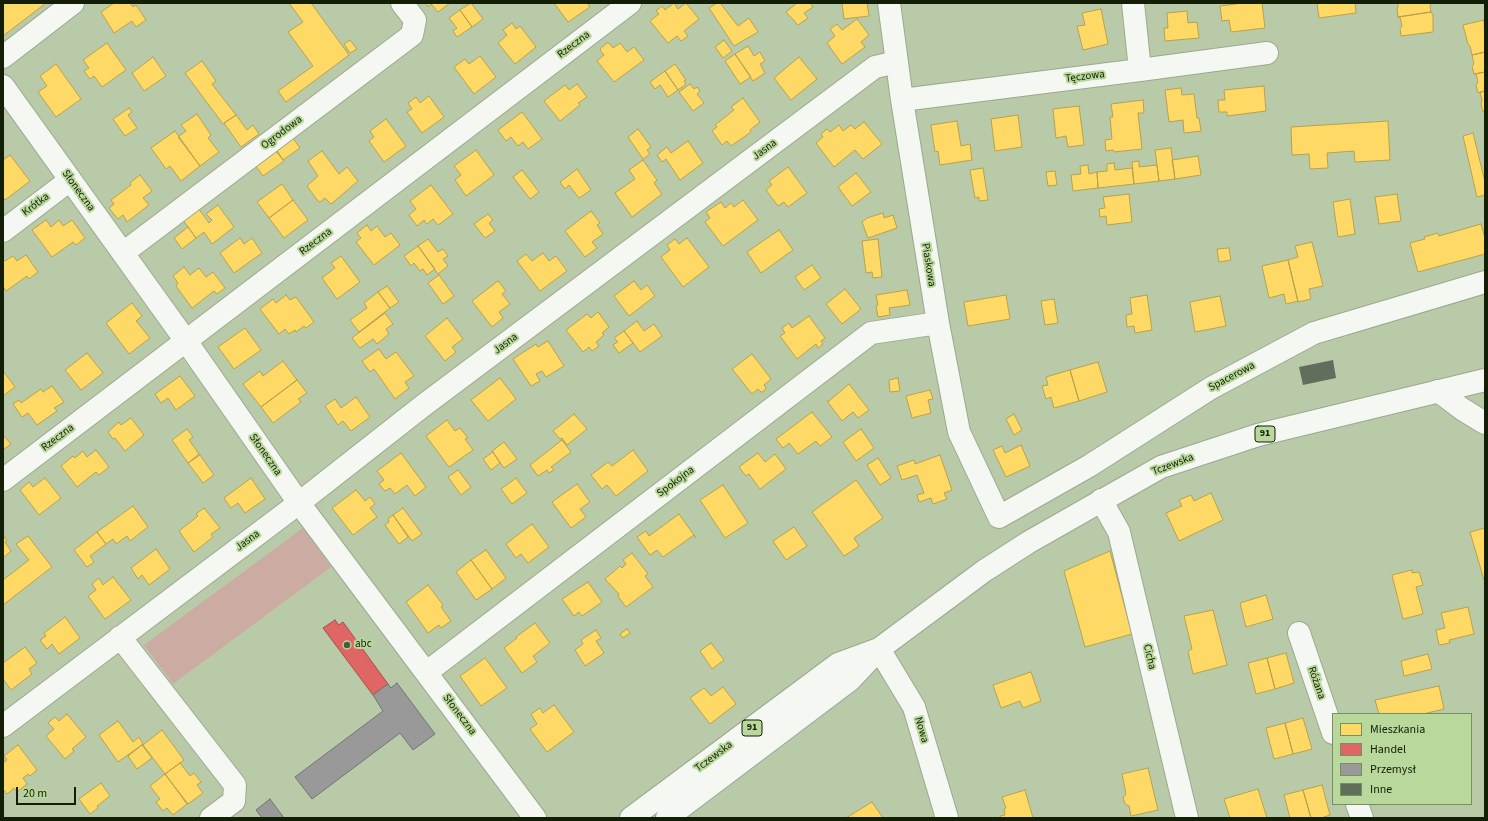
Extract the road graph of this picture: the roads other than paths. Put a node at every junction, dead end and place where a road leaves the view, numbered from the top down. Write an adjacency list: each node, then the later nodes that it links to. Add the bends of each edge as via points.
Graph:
1 (73, 3): 7 (street)
2 (402, 3): 14 (street, Ogrodowa, via 415,20 412,35)
3 (630, 3): 17 (street, Rzeczna)
4 (889, 3): 8 (street, Piaskowa)
5 (1133, 3): 9 (street)
6 (1267, 53): 9 (street, Tęczowa)
7 (3, 57)
8 (897, 62): 11 (street, Piaskowa); 23 (street, Jasna, via 875,67 424,405)
9 (1140, 70): 11 (street, Tęczowa)
10 (3, 86): 12 (street, Słoneczna)
11 (902, 100): 16 (street, Piaskowa)
12 (70, 180): 13 (street, Krótka); 14 (street, Słoneczna)
13 (3, 231)
14 (123, 253): 17 (street, Słoneczna)
15 (1485, 282): 24 (street, Spacerowa, via 1314,333 1211,388 1089,466)
16 (938, 323): 24 (street, Piaskowa, via 959,432); 28 (street, Spokojna, via 871,332)
17 (186, 341): 21 (street, Rzeczna); 23 (street, Słoneczna)
18 (1485, 380): 19 (street, Tczewska / 91)
19 (1438, 391): 20 (street); 22 (street, Tczewska / 91, via 1258,435 1161,467)
20 (1485, 423)
21 (3, 480)
22 (1101, 500): 27 (street, Tczewska / 91, via 984,571); 37 (street, Cicha, via 1119,532)
23 (299, 503): 26 (street, Jasna); 28 (street, Słoneczna)
24 (999, 517)
25 (1299, 633): 30 (street, Różana)
26 (120, 637): 29 (street, Jasna); 32 (street, via 235,785 234,801)
27 (879, 648): 34 (street, Tczewska / 91, via 838,664); 35 (street, Tczewska / 91, via 850,680); 36 (street, Nowa, via 914,707)
28 (427, 672): 33 (street, Słoneczna)
29 (3, 726)
30 (1332, 730)
31 (1357, 805): 38 (street)
32 (211, 818)
33 (535, 818)
34 (631, 818)
35 (667, 818)
36 (947, 818)
37 (1188, 818)
38 (1362, 818)

